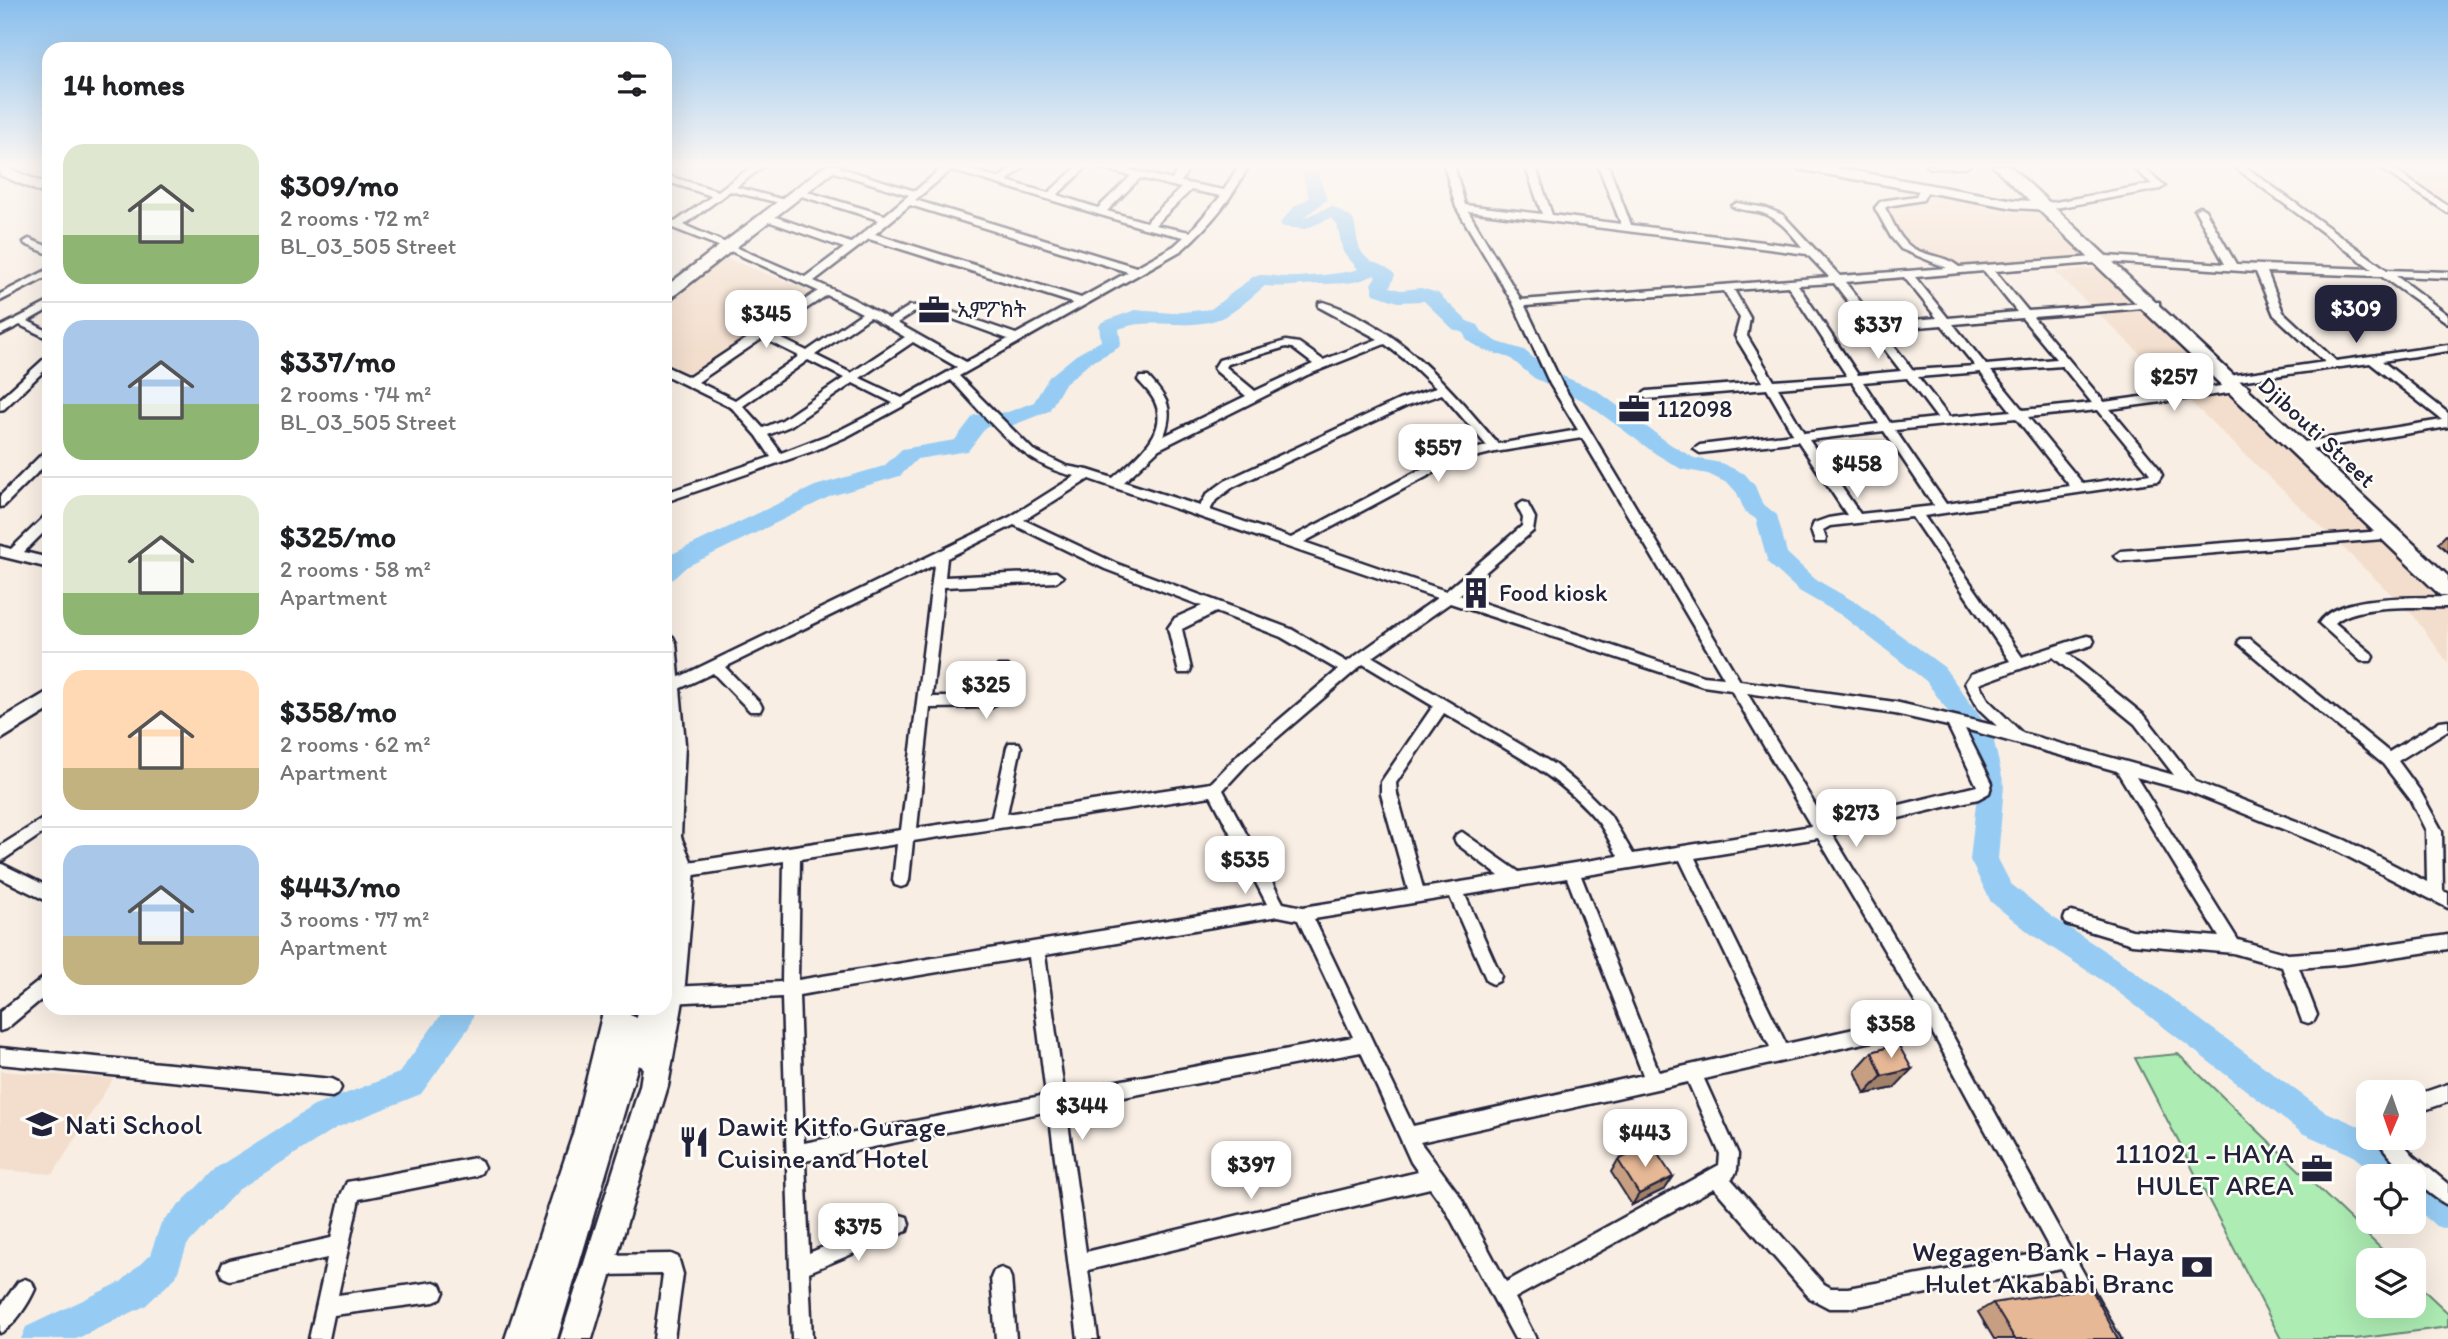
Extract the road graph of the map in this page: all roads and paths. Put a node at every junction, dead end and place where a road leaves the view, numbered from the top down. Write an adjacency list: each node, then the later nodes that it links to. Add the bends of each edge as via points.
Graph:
1 (678, 227): 18 (street)
2 (753, 227): 18 (main road)
3 (796, 227): 19 (street)
4 (876, 227): 15 (street)
5 (1003, 227): 27 (street)
6 (1155, 227): 16 (street)
7 (1200, 227): 16 (street)
8 (1473, 227): 40 (street)
9 (1631, 227): 21 (street)
10 (1791, 227): 21 (street)
11 (1892, 227): 26 (street, via 1908,250 1942,259)
12 (2070, 227): 22 (main road, Djibouti Street)
13 (2210, 227): 24 (street)
14 (2322, 227): 28 (street)
15 (868, 235): 19 (street); 39 (street)
16 (1193, 236): 27 (street)
17 (29, 242): 20 (street)
18 (730, 247): 33 (street); 36 (main road)
19 (852, 247): 33 (street)
20 (42, 248)
21 (1810, 251): 32 (street)
22 (2104, 259): 23 (street); 24 (street); 42 (main road, Djibouti Street)
23 (1986, 267): 26 (street); 45 (street)
24 (2233, 268): 25 (street)
25 (2260, 269): 28 (street); 62 (street, via 2278,313)
26 (1956, 270): 29 (street)
27 (1137, 271): 39 (street)
28 (2384, 273): 30 (street); 46 (street)
29 (1909, 275): 32 (street); 48 (street)
30 (2448, 275)
31 (42, 276): 38 (street)
32 (1837, 279): 34 (street); 50 (street)
33 (807, 281): 37 (street)
34 (1790, 282): 35 (street); 69 (street)
35 (1727, 287): 40 (street); 74 (street, via 1745,318 1741,336)
36 (672, 290)
37 (827, 290): 44 (street); 53 (street)
38 (0, 298)
39 (1082, 302): 55 (street)
40 (1518, 303): 87 (street, via 1547,368)
41 (1323, 304): 56 (street)
42 (2152, 305): 45 (street); 73 (main road, Djibouti Street)
43 (42, 309): 47 (street)
44 (870, 312): 49 (street); 58 (street)
45 (2027, 316): 48 (street); 60 (street)
46 (2448, 320)
47 (20, 321): 51 (street); 52 (street)
48 (1947, 321): 50 (street); 65 (street)
49 (888, 324): 54 (street); 55 (street, via 914,308 932,308)
50 (1873, 327): 66 (street)
51 (0, 332)
52 (42, 332)
53 (762, 333): 58 (street); 72 (street)
54 (912, 337): 63 (street); 70 (street)
55 (1017, 338): 63 (street)
56 (1387, 339): 61 (street); 75 (street, via 1421,363)
57 (2448, 348): 59 (street)
58 (806, 356): 70 (street); 79 (street)
59 (2372, 359): 62 (street); 83 (street)
60 (2065, 362): 65 (street); 81 (street)
61 (1321, 364): 77 (street); 77 (street, via 1295,345 1286,344 1223,362 1220,368)
62 (2333, 364): 73 (street)
63 (964, 366): 68 (street)
64 (42, 367): 80 (street)
65 (1985, 368): 66 (street); 82 (street)
66 (1906, 373): 69 (street); 84 (street)
67 (672, 374): 72 (street)
68 (951, 374): 78 (street); 95 (street, via 1029,453 1063,470)
69 (1852, 378): 74 (street); 85 (street)
70 (853, 379): 78 (street); 86 (street, via 777,429)
71 (1144, 380): 89 (street, via 1165,406)
72 (688, 383): 79 (street)
73 (2237, 384): 81 (street); 90 (main road, Djibouti Street); 107 (main road, Djibouti Street)
74 (1769, 386): 76 (street); 88 (street)
75 (1444, 388): 91 (street); 102 (street, via 1229,484 1211,497)
76 (1647, 395)
77 (1254, 396): 89 (street)
78 (902, 403): 93 (street, via 820,444)
79 (736, 405): 86 (street)
80 (0, 406)
81 (2101, 406): 82 (street); 97 (street, via 2156,475)
82 (2021, 415): 84 (street); 97 (street)
83 (2448, 421): 90 (street)
84 (1945, 422): 85 (street)
85 (1887, 427): 88 (street); 101 (street)
86 (761, 433): 93 (street)
87 (1586, 433): 91 (street); 132 (street)
88 (1801, 437): 92 (street); 104 (street)
89 (1155, 446): 96 (street)
90 (2304, 446): 107 (main road, Djibouti Street)
91 (1495, 448): 109 (street, via 1450,459)
92 (1700, 449)
93 (777, 457): 98 (street)
94 (42, 461): 99 (street)
95 (1088, 474): 96 (street); 105 (street)
96 (1114, 484): 102 (street)
97 (2078, 487): 101 (street)
98 (672, 495)
99 (0, 503)
100 (1523, 506): 118 (street, via 1528,528)
101 (1943, 509): 103 (street)
102 (1203, 512): 109 (street)
103 (1915, 512): 104 (street); 126 (street)
104 (1855, 517): 108 (street, via 1819,526)
105 (1014, 520): 112 (street); 120 (street, via 1110,566)
106 (42, 525): 110 (street)
107 (2393, 534): 111 (street); 116 (main road, Djibouti Street); 117 (main road, Djibouti Street)
108 (1820, 539)
109 (1292, 542): 118 (street)
110 (7, 553): 113 (street)
111 (2120, 556)
112 (940, 557): 115 (street); 127 (street)
113 (42, 561)
114 (1056, 577): 115 (street)
115 (938, 582): 133 (street)
116 (2448, 583)
117 (2448, 589)
118 (1448, 597): 124 (street); 132 (street, via 1691,677)
119 (2448, 602): 125 (street, via 2360,607 2328,619 2326,623)
120 (1216, 606): 128 (street, via 1175,628); 129 (street, via 1286,633)
121 (2087, 641): 123 (street)
122 (2245, 643): 143 (street)
123 (2056, 652): 126 (street); 146 (street, via 2140,720)
124 (1362, 657): 129 (street); 135 (street)
125 (2366, 657)
126 (2019, 663): 141 (street, via 1972,683 1984,705)
127 (715, 666): 131 (street); 136 (street)
128 (1184, 669)
129 (1348, 669): 147 (street, via 1244,758)
130 (1003, 670): 133 (street, via 993,700 986,703)
131 (672, 687)
132 (1736, 687): 137 (street, via 1895,708); 150 (street)
133 (924, 702): 151 (street)
134 (42, 704): 140 (main road)
135 (1441, 705): 156 (street, via 1516,747 1580,794 1605,820); 164 (street, via 1388,782)
136 (755, 707)
137 (1960, 723): 141 (street); 150 (street, via 1984,789)
138 (672, 725): 144 (main road)
139 (2445, 725): 143 (street)
140 (0, 731)
141 (2018, 737): 145 (street)
142 (1014, 747): 148 (street)
143 (2388, 760): 165 (street, via 2415,795 2434,831)
144 (672, 768)
145 (2123, 768): 146 (street); 170 (street)
146 (2191, 786): 165 (street, via 2329,840)
147 (1215, 789): 148 (street); 166 (street)
148 (998, 822): 151 (street)
149 (42, 826): 155 (street)
150 (1824, 830): 154 (street); 182 (street)
151 (907, 836): 153 (street); 160 (street)
152 (1462, 839): 161 (street)
153 (792, 854): 159 (street); 175 (street)
154 (1685, 854): 156 (street); 185 (street)
155 (0, 855)
156 (1630, 863): 158 (street)
157 (0, 870): 163 (street)
158 (1572, 872): 161 (street); 189 (street)
159 (673, 879)
160 (901, 880)
161 (1517, 880): 162 (street)
162 (1454, 889): 164 (street); 173 (street)
163 (42, 891)
164 (1417, 894): 167 (street)
165 (2442, 897)
166 (1278, 909): 167 (street); 171 (street)
167 (1303, 914): 184 (street)
168 (2072, 919): 170 (street, via 2132,937)
169 (2448, 942): 172 (street)
170 (2234, 946): 172 (street)
171 (1036, 950): 175 (street); 192 (street)
172 (2288, 961): 181 (street)
173 (1493, 976)
174 (42, 989): 183 (street)
175 (790, 989): 176 (street); 196 (street)
176 (672, 1001)
177 (617, 1015): 215 (main road, via 606,1072 575,1179)
178 (632, 1015): 188 (main road)
179 (656, 1015): 188 (main road)
180 (660, 1015): 205 (main road, via 654,1086)
181 (2308, 1015)
182 (1934, 1019): 185 (street); 203 (street)
183 (0, 1023)
184 (1363, 1043): 192 (street); 194 (street, via 1384,1077)
185 (1782, 1054): 187 (street)
186 (0, 1056): 190 (street)
187 (1692, 1072): 189 (street); 198 (street, via 1729,1154 1728,1170)
188 (632, 1075): 216 (main road); 217 (main road)
189 (1654, 1081): 194 (street)
190 (332, 1088)
191 (2448, 1093): 193 (street)
192 (1057, 1101): 196 (street); 204 (street)
193 (2426, 1101)
194 (1408, 1136): 199 (street)
195 (2397, 1150): 200 (street)
196 (797, 1154): 206 (street)
197 (475, 1167): 202 (street, via 354,1189)
198 (1717, 1177): 203 (street, via 1816,1291 1829,1298); 211 (street)
199 (1432, 1178): 204 (street); 211 (street, via 1453,1203)
200 (2448, 1196)
201 (900, 1224): 206 (street)
202 (338, 1246): 207 (street); 212 (street)
203 (2065, 1258): 224 (street)
204 (1079, 1262): 222 (street)
205 (600, 1265): 218 (main road); 219 (street, via 671,1264)
206 (800, 1266): 220 (street)
207 (230, 1270)
208 (1001, 1278): 221 (street)
209 (25, 1289): 213 (street)
210 (434, 1292): 212 (street)
211 (1503, 1294): 223 (street)
212 (325, 1306): 214 (street)
213 (0, 1322)
214 (319, 1339)
215 (521, 1339)
216 (541, 1339)
217 (562, 1339)
218 (576, 1339)
219 (664, 1339)
220 (802, 1339)
221 (1006, 1339)
222 (1088, 1339)
223 (1526, 1339)
224 (2110, 1339)

